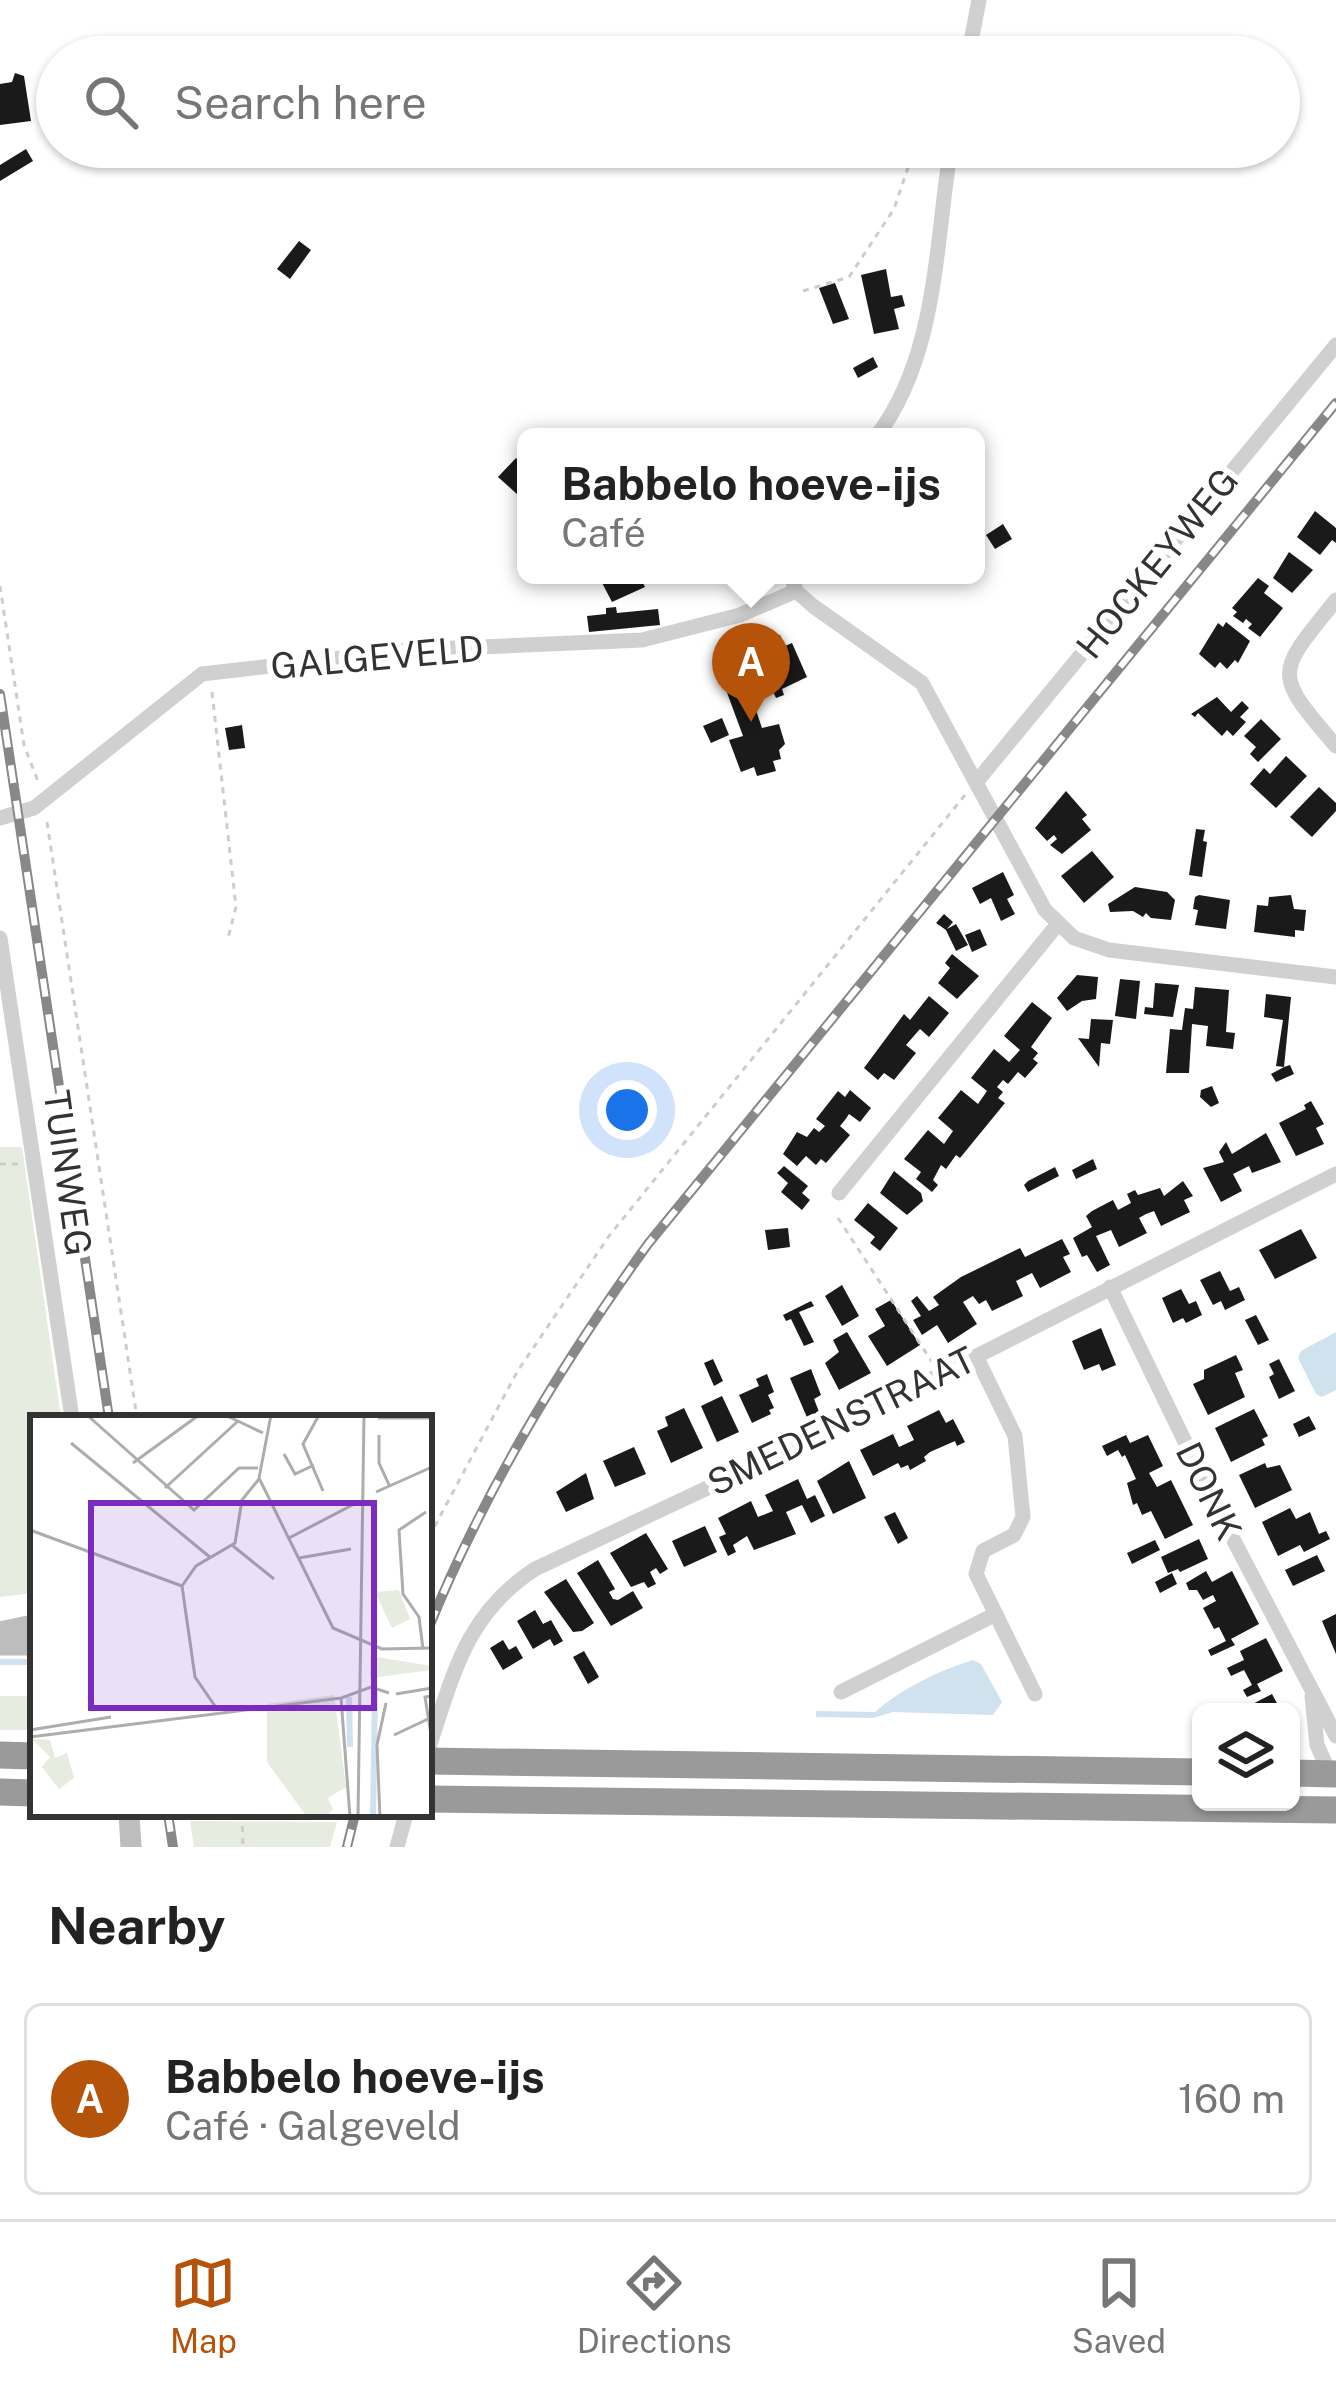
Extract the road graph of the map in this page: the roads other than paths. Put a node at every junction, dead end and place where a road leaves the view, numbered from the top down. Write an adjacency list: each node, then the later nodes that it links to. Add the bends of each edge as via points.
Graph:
1 (979, 0): 2 (street)
2 (972, 36)
3 (948, 168): 5 (street, via 928,318)
4 (1336, 346): 10 (street, HOCKEYWEG)
5 (882, 428)
6 (791, 584): 11 (street, GALGEVELD, via 740,615 642,640 410,650 209,673 44,800)
7 (794, 584): 10 (street, GALGEVELD, via 922,683)
8 (1336, 600): 9 (street, via 1287,673 1293,694)
9 (1336, 746)
10 (978, 781): 12 (street, GALGEVELD)
11 (0, 818)
12 (1058, 925): 14 (street, via 1109,950); 16 (street)
13 (0, 938): 19 (street, TUINWEG)
14 (1336, 977)
15 (1336, 1174): 17 (street, SMEDENSTRAAT)
16 (839, 1193)
17 (1110, 1287): 18 (street, SMEDENSTRAAT); 24 (street, DONK)
18 (976, 1356): 20 (street, via 1015,1436 1022,1493 1021,1526 983,1551 976,1574); 27 (street, SMEDENSTRAAT, via 518,1579 472,1628)
19 (72, 1415)
20 (996, 1614): 23 (street); 25 (street)
21 (30, 1626): 22 (street)
22 (0, 1632)
23 (841, 1692)
24 (1312, 1693): 26 (street, DONK); 28 (street, DONK)
25 (1035, 1694)
26 (1336, 1736)
27 (432, 1739)
28 (1317, 1745): 32 (street); 35 (street, DONK)
29 (0, 1755): 30 (highway)
30 (30, 1756)
31 (432, 1761): 33 (highway)
32 (1300, 1763)
33 (1192, 1772)
34 (1300, 1774): 35 (highway)
35 (1334, 1778)
36 (0, 1792): 37 (highway)
37 (30, 1793)
38 (443, 1799): 39 (highway)
39 (1336, 1810)
40 (130, 1817): 42 (street)
41 (405, 1817): 43 (street)
42 (131, 1847)
43 (397, 1847)

